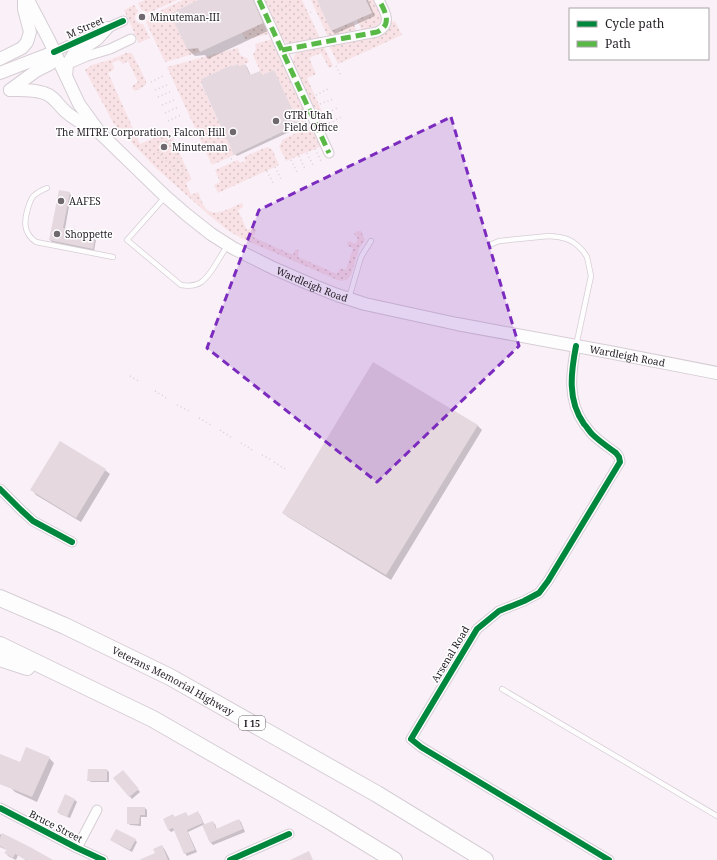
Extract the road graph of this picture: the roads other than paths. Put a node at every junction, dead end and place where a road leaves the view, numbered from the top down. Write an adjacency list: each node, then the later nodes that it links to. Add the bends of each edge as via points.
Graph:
1 (24, 0): 10 (main road, via 30,32 27,42 22,48)
2 (28, 0): 9 (main road, Wardleigh Road)
3 (259, 0): 8 (street)
4 (380, 0): 8 (street, via 386,14 386,25 381,31)
5 (123, 21): 6 (street, M Street)
6 (107, 28): 9 (street, M Street); 11 (main road, via 97,39 73,55)
7 (131, 39): 11 (street, via 88,56)
8 (282, 50): 15 (street)
9 (54, 52): 11 (main road, Wardleigh Road); 12 (main road, M Street); 13 (main road, via 55,56 50,64)
10 (0, 59)
11 (65, 70): 13 (main road); 14 (main road, Wardleigh Road, via 79,104)
12 (0, 73)
13 (5, 92): 14 (main road, via 32,90 46,93 66,112)
14 (100, 132): 17 (main road, Wardleigh Road)
15 (329, 153)
16 (47, 188): 21 (lane, via 32,198 29,207 25,225 31,239)
17 (166, 196): 20 (main road, Wardleigh Road, via 200,226); 20 (lane, via 127,240 180,285 195,285 206,279)
18 (371, 241): 22 (lane, via 361,257)
19 (492, 244): 23 (lane, via 549,236 568,239 583,251 591,276)
20 (228, 245): 22 (main road, Wardleigh Road, via 282,273)
21 (113, 257)
22 (349, 299): 23 (main road, Wardleigh Road, via 399,312)
23 (576, 346): 24 (main road, Wardleigh Road); 41 (street, Arsenal Road, via 572,387 579,417 591,433 616,453 620,462 539,593 500,611 477,629 411,739)
24 (717, 374)
25 (0, 489): 26 (street, via 33,520)
26 (72, 542)
27 (3, 599): 40 (highway, Veterans Memorial Highway / I 15, via 170,677 377,794)
28 (0, 645): 31 (highway)
29 (0, 658): 31 (highway)
30 (502, 689): 34 (lane)
31 (94, 690): 39 (highway, via 153,719)
32 (0, 808): 36 (street, Bruce Street)
33 (97, 810): 36 (street)
34 (717, 816)
35 (289, 834): 38 (street)
36 (77, 848): 37 (street, Bruce Street)
37 (104, 860)
38 (230, 860)
39 (394, 860)
40 (486, 860)
41 (609, 860)

